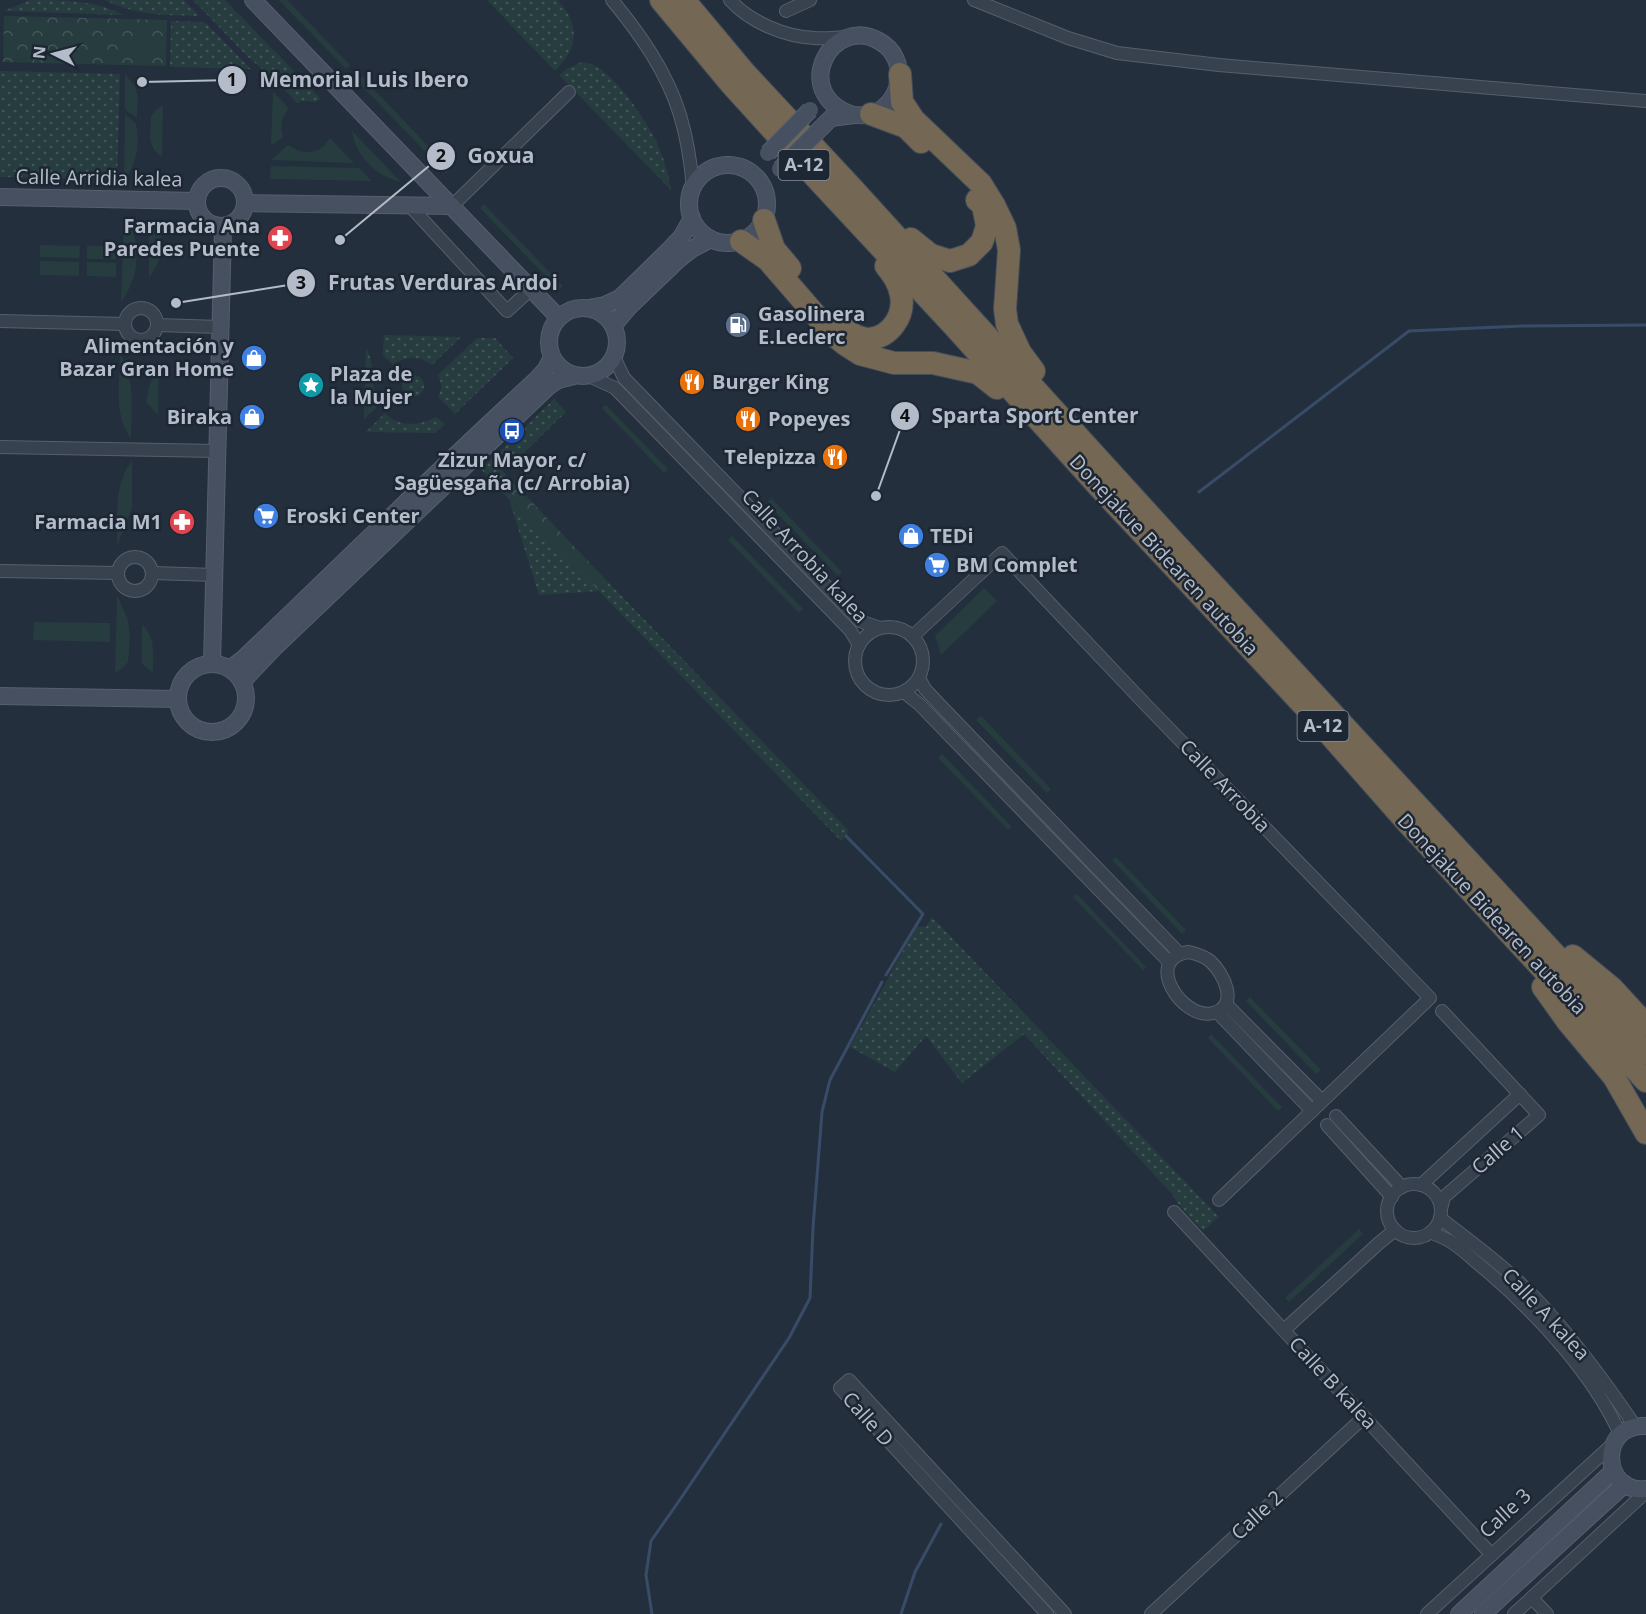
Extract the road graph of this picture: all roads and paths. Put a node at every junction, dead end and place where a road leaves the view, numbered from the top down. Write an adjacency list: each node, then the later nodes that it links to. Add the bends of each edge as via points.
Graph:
1 (253, 0): 24 (street)
2 (612, 0): 17 (street, via 632,24 670,89 681,115)
3 (661, 0): 16 (highway, Donejakue Bidearen autobia / A-12)
4 (684, 0): 18 (highway, Donejakue Bidearen autobia / A-12, via 745,73)
5 (730, 0): 9 (street, via 784,33 815,39)
6 (810, 0): 8 (street)
7 (974, 0): 13 (street, via 1117,53)
8 (786, 11)
9 (854, 37): 10 (street, via 879,41 897,61); 12 (street, via 842,40 824,58 820,70)
10 (900, 74): 14 (street, via 898,87 883,109); 43 (highway, via 903,102 914,120 981,183 994,205 1005,228 1009,250 1007,324 1020,352 1075,419)
11 (569, 92): 24 (street)
12 (825, 94): 14 (street, via 842,112); 15 (street, bridge, via 768,153)
13 (1646, 101)
14 (862, 115): 18 (highway, via 906,127 983,205 987,226 982,242 969,255 950,261 931,255); 19 (street, bridge, via 831,118 780,168)
15 (739, 166): 17 (street, via 717,166 699,178); 19 (street, via 751,171)
16 (818, 180): 26 (highway, via 840,216 896,278 902,296 901,312 886,333 869,339 848,333 774,249); 44 (highway, Donejakue Bidearen autobia / A-12)
17 (693, 188): 25 (street, via 689,203)
18 (853, 189): 43 (highway, Donejakue Bidearen autobia / A-12)
19 (765, 190): 26 (street, via 768,200)
20 (0, 197): 21 (street, Calle Arridia kalea)
21 (197, 201): 22 (street, via 205,184 222,178 238,186); 27 (street, via 204,220)
22 (245, 202): 23 (street); 27 (street, via 239,219)
23 (410, 206): 24 (street); 30 (street, via 507,312)
24 (452, 206): 30 (street)
25 (692, 218): 28 (street); 31 (street, via 682,236 620,298)
26 (764, 220): 29 (street, via 759,229)
27 (223, 227): 36 (street)
28 (711, 239): 29 (street); 37 (street, via 678,260)
29 (741, 241): 44 (highway, via 768,260 846,345 860,354 894,363 933,363 978,373)
30 (531, 289): 32 (street)
31 (588, 308): 32 (street, via 568,311); 37 (street, via 606,316)
32 (559, 318): 38 (street, via 549,336)
33 (0, 321): 34 (street)
34 (125, 324): 35 (street, via 130,336 139,340 153,335); 35 (street, via 128,315 139,308 150,311)
35 (157, 325): 36 (street)
36 (220, 327): 42 (street)
37 (613, 327): 39 (street, via 617,339)
38 (552, 357): 40 (street, via 563,370); 53 (street, via 535,381)
39 (614, 357): 40 (street, via 601,372); 49 (street, Calle Arrobia kalea, via 624,378 837,598 860,621)
40 (582, 376): 51 (street, Calle Arrobia kalea, via 615,388 850,630); 55 (street, via 558,380 548,387)
41 (0, 447): 42 (street)
42 (217, 451): 48 (street)
43 (1099, 458): 59 (highway, Donejakue Bidearen autobia / A-12)
44 (1099, 487): 60 (highway, Donejakue Bidearen autobia / A-12)
45 (0, 571): 46 (street)
46 (118, 573): 47 (street, via 125,559 136,556 146,560); 47 (street, via 124,588 135,591 146,588)
47 (153, 573): 48 (street)
48 (214, 575): 52 (street)
49 (880, 628): 50 (street, via 892,627); 51 (street)
50 (913, 636): 54 (street, via 923,656); 69 (street, Calle Arrobia, via 1002,553 1430,998)
51 (859, 645): 56 (street, via 855,665 863,683 882,695)
52 (212, 664): 53 (street); 58 (street, via 188,673 178,688)
53 (230, 669): 55 (street)
54 (919, 678): 56 (street); 61 (street)
55 (242, 682): 58 (street, via 246,697 242,716 222,731 210,733 192,727 181,714)
56 (904, 692): 61 (street)
57 (0, 696): 58 (street)
58 (177, 699)
59 (1411, 798): 64 (highway, via 1431,809 1554,940 1612,988); 65 (highway, Donejakue Bidearen autobia / A-12)
60 (1484, 905): 66 (highway, via 1568,1022); 67 (highway, Donejakue Bidearen autobia / A-12)
61 (1174, 958): 62 (street, via 1189,952 1208,959 1216,967 1228,991); 62 (street, via 1167,976 1179,998 1197,1012 1210,1014)
62 (1222, 1008): 69 (street); 70 (street)
63 (1442, 1011): 68 (street, Calle 1)
64 (1646, 1024)
65 (1646, 1053)
66 (1614, 1077): 71 (highway); 72 (highway)
67 (1646, 1081)
68 (1520, 1094): 73 (street, Calle 1); 78 (street, Calle 1, via 1539,1114 1444,1197)
69 (1322, 1101): 70 (street, Calle Arrobia)
70 (1312, 1111): 76 (street, Calle Arrobia)
71 (1646, 1112)
72 (1646, 1133)
73 (1421, 1185): 74 (street); 78 (street, via 1435,1194)
74 (1402, 1187): 75 (street); 75 (street, via 1331,1121)
75 (1392, 1197): 79 (street, via 1388,1214)
76 (1219, 1200)
77 (1174, 1212): 81 (street, Calle B kalea)
78 (1441, 1213): 80 (street); 83 (street, Calle A kalea, via 1547,1310 1598,1371)
79 (1395, 1230): 80 (street, via 1416,1238); 81 (street)
80 (1431, 1232): 83 (street, Calle A kalea, via 1468,1256 1538,1319)
81 (1284, 1330): 82 (street, Calle B kalea)
82 (1364, 1417): 87 (street, Calle B kalea); 91 (street, Calle 2)
83 (1629, 1432): 84 (street, via 1611,1453); 87 (street, Calle 3)
84 (1613, 1471): 85 (street); 93 (street)
85 (1625, 1484): 86 (street); 94 (street)
86 (1646, 1490): 88 (street)
87 (1491, 1554): 92 (street, Calle 3)
88 (1532, 1598): 95 (street); 96 (street)
89 (1047, 1614): 90 (street, Calle D, via 840,1388 849,1380)
90 (1065, 1614)
91 (1151, 1614)
92 (1427, 1614)
93 (1459, 1614)
94 (1483, 1614)
95 (1514, 1614)
96 (1546, 1614)

